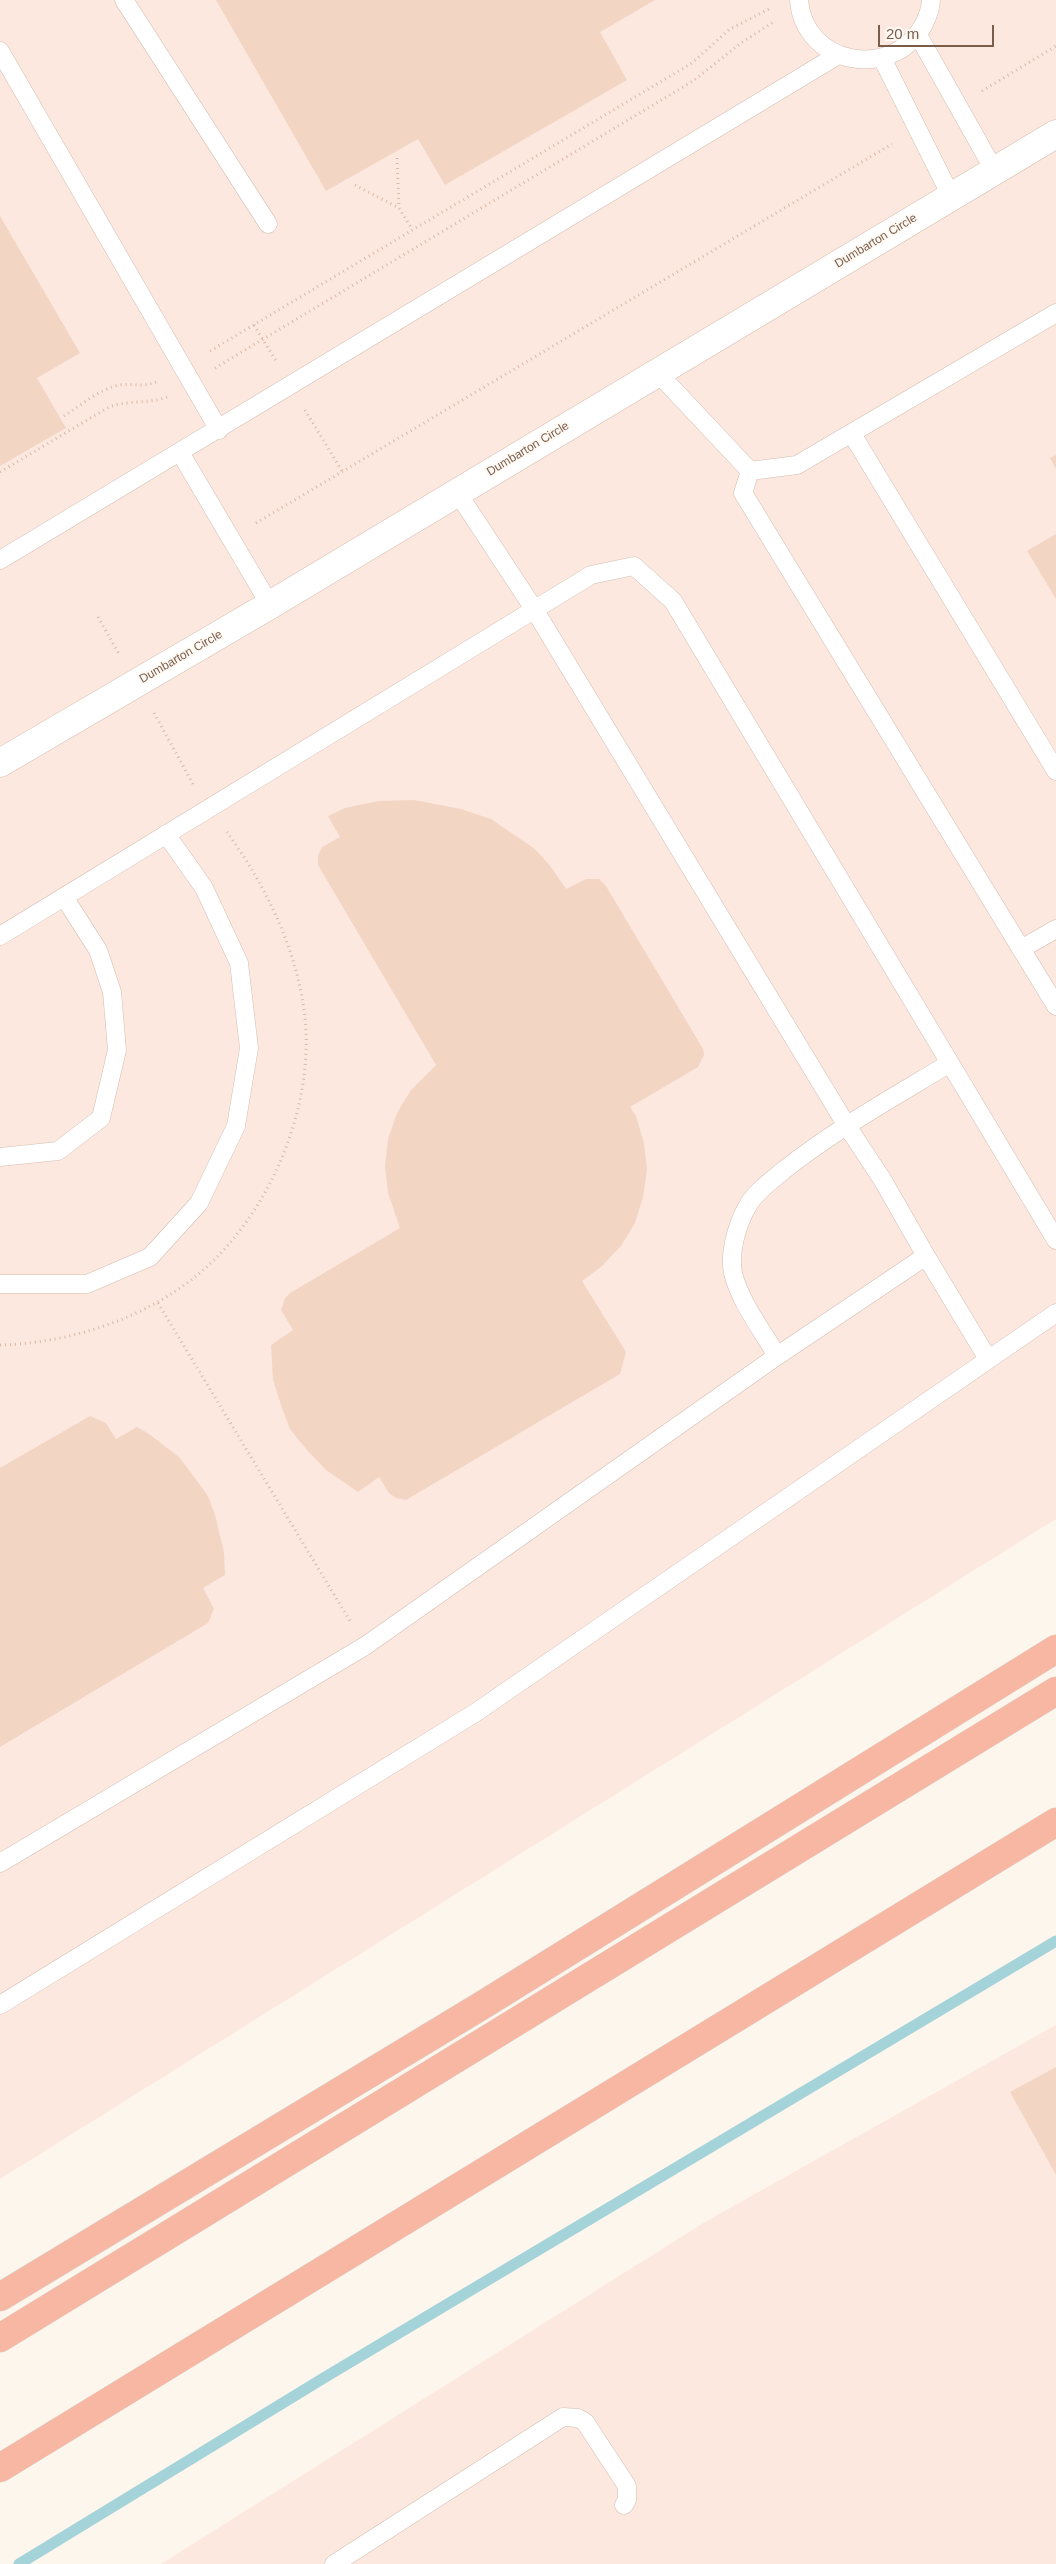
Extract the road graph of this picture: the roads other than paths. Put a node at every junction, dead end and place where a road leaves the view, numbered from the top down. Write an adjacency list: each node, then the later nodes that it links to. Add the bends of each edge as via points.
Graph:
1 (124, 0): 11 (lane)
2 (934, 2): 4 (lane)
3 (799, 4): 6 (lane, via 807,28 820,44)
4 (918, 35): 7 (lane, via 902,50); 9 (lane)
5 (0, 51): 14 (lane)
6 (838, 55): 7 (lane, via 860,60); 14 (lane)
7 (882, 58): 10 (lane)
8 (1056, 134): 9 (street, Dumbarton Circle)
9 (994, 170): 10 (street, Dumbarton Circle)
10 (951, 196): 13 (street, Dumbarton Circle)
11 (268, 224)
12 (1056, 313): 15 (lane)
13 (657, 372): 17 (lane); 18 (street, Dumbarton Circle)
14 (219, 430): 16 (lane)
15 (852, 434): 17 (lane, via 797,465); 23 (lane)
16 (180, 454): 19 (lane); 20 (lane)
17 (750, 471): 28 (lane, via 743,493)
18 (456, 492): 20 (street, Dumbarton Circle); 21 (lane)
19 (0, 560)
20 (270, 605): 22 (street, Dumbarton Circle)
21 (534, 609): 24 (lane); 30 (lane, via 591,575 634,566 673,601); 31 (lane)
22 (0, 763)
23 (1056, 771)
24 (166, 834): 25 (lane); 35 (lane, via 204,888 239,963 249,1048 236,1126 199,1203 150,1257 87,1284)
25 (64, 897): 27 (lane); 32 (lane, via 98,950 112,992 117,1050 102,1118 58,1151)
26 (1056, 929): 28 (lane)
27 (0, 936)
28 (1021, 949): 29 (lane)
29 (1056, 1006)
30 (950, 1063): 31 (lane); 33 (lane)
31 (847, 1126): 34 (lane); 37 (lane, via 771,1181 747,1206 733,1244 733,1272 743,1298)
32 (0, 1157)
33 (1056, 1240)
34 (926, 1256): 37 (lane); 38 (lane)
35 (0, 1284)
36 (1056, 1313): 38 (lane)
37 (777, 1356): 42 (lane, via 365,1646)
38 (988, 1359): 43 (lane, via 475,1713)
39 (1056, 1649): 44 (highway, via 480,2006)
40 (1056, 1691): 45 (highway)
41 (1056, 1822): 46 (highway)
42 (0, 1863)
43 (0, 2005)
44 (0, 2297)
45 (0, 2338)
46 (0, 2468)
47 (624, 2505): 48 (lane, via 627,2486 585,2422 563,2417)
48 (334, 2564)

